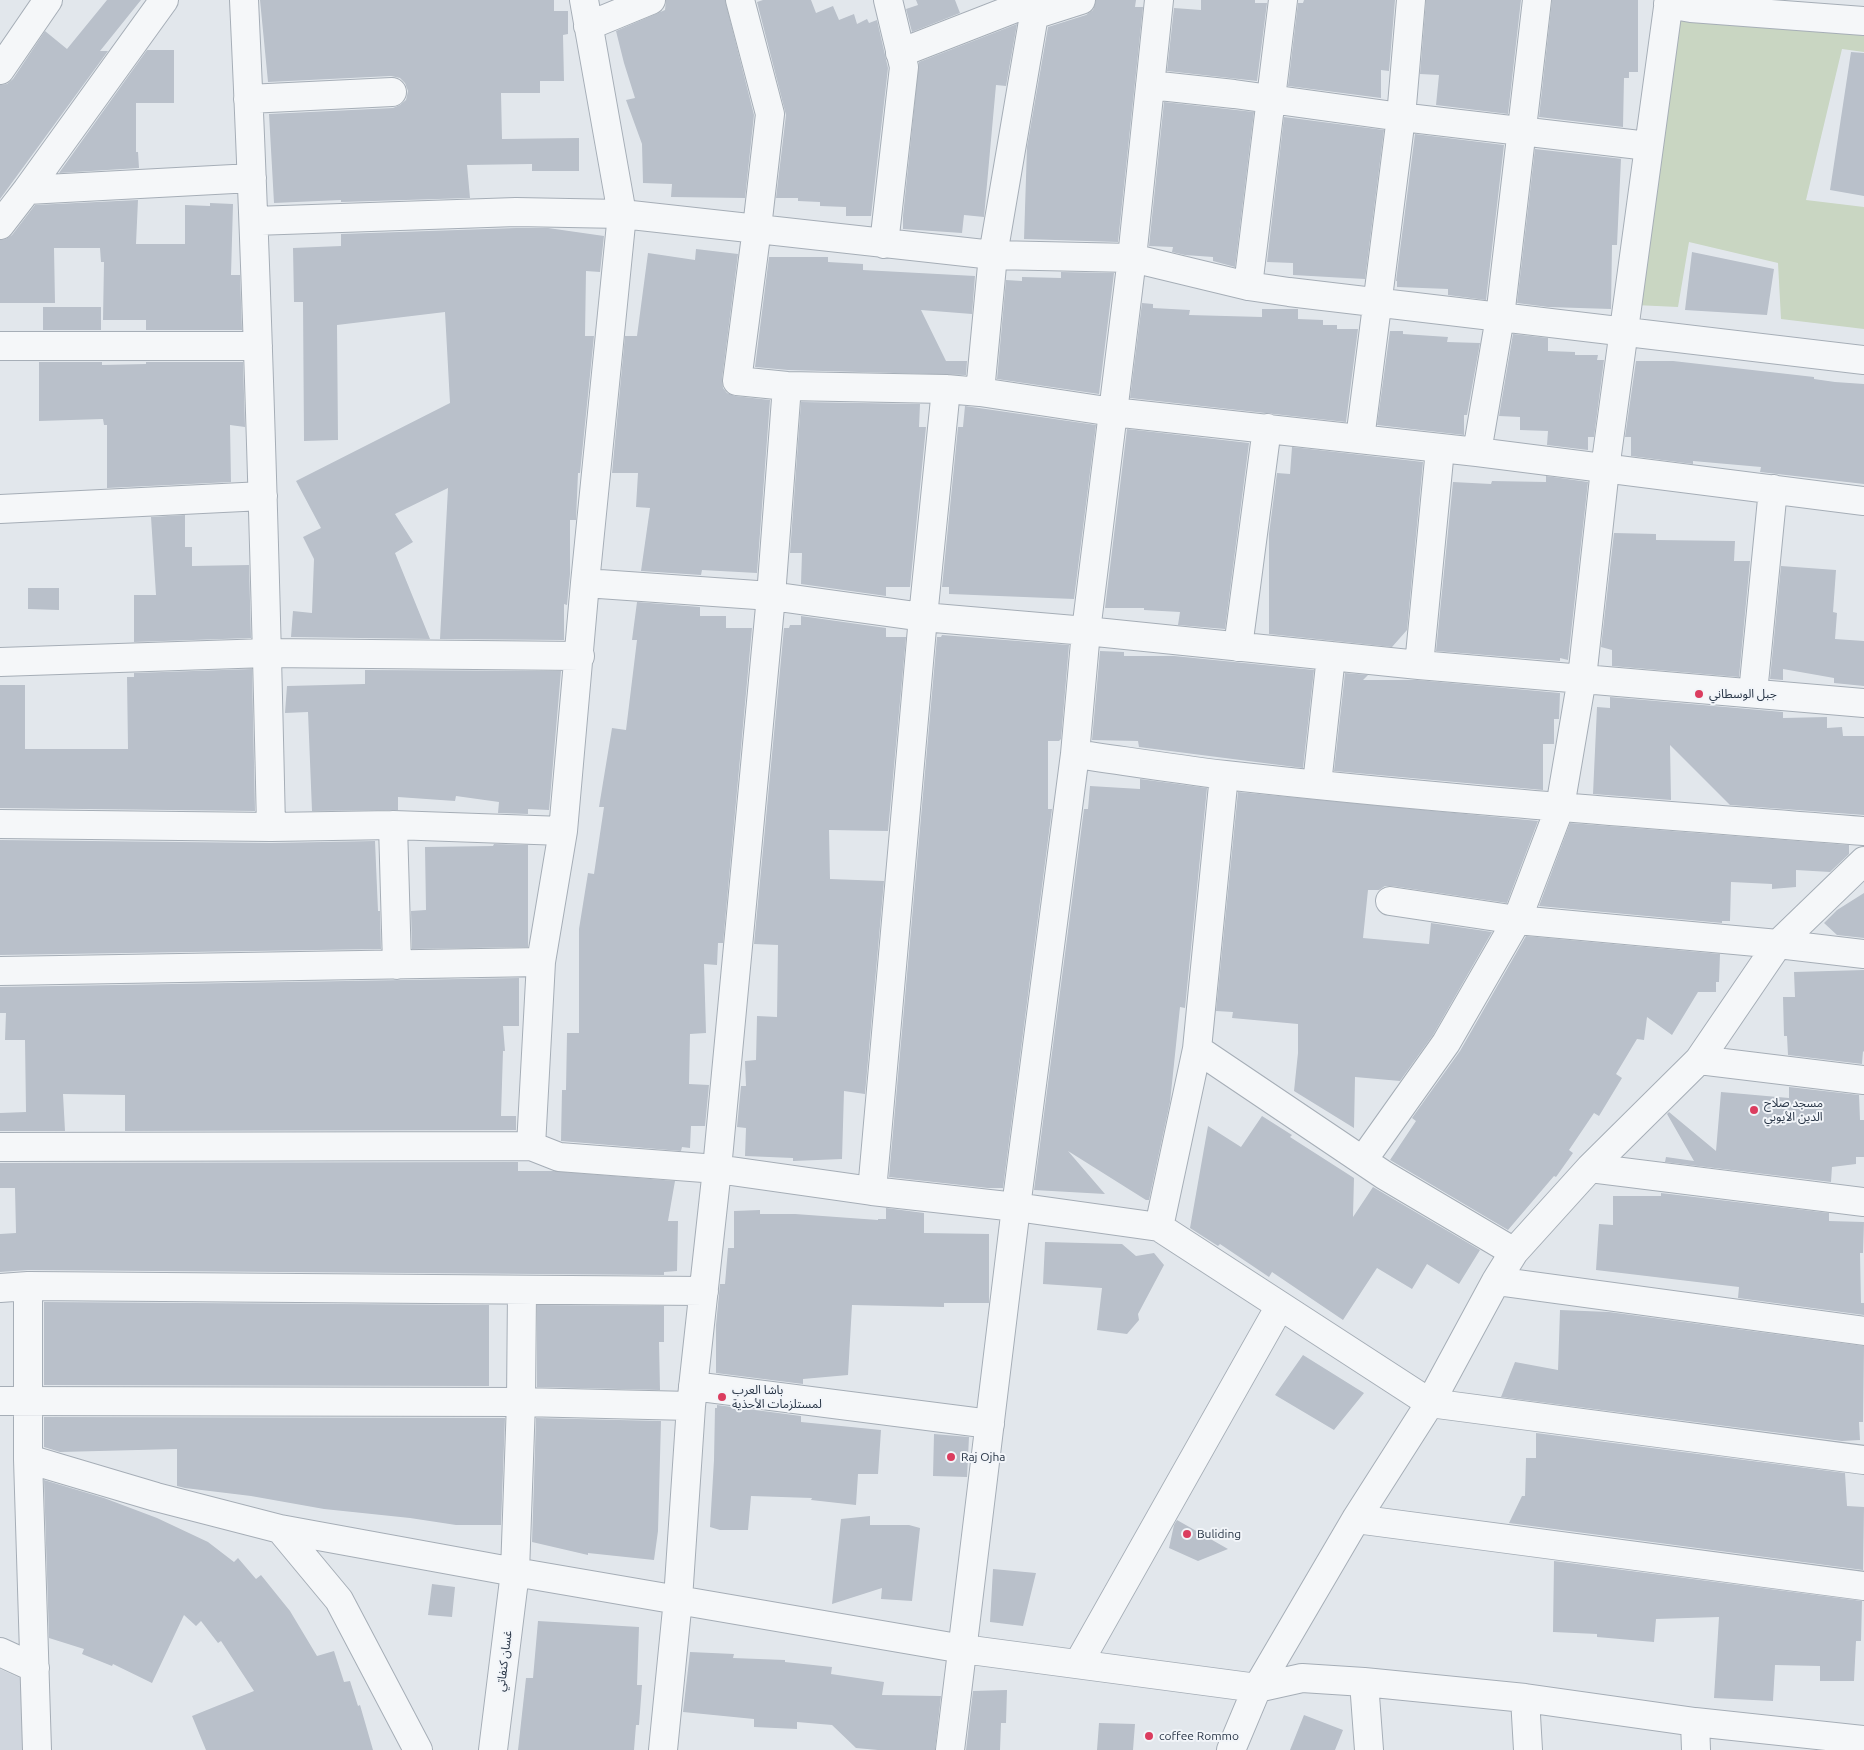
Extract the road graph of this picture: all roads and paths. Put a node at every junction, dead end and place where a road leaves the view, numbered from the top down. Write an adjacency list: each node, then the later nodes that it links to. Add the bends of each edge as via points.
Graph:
1 (48, 0): 17 (street)
2 (164, 0): 26 (street)
3 (244, 0): 20 (street)
4 (651, 0): 14 (street)
5 (740, 0): 30 (street, via 770,114)
6 (888, 0): 16 (street)
7 (1081, 0): 13 (street)
8 (1159, 0): 18 (street)
9 (1283, 0): 21 (street)
10 (1412, 0): 22 (street)
11 (1537, 0): 23 (street)
12 (1668, 2): 15 (street, via 1691,8); 24 (street)
13 (1032, 6): 16 (street); 32 (street)
14 (586, 13): 27 (street)
15 (1864, 21)
16 (900, 53): 31 (street, via 904,67)
17 (3, 61)
18 (1150, 85): 21 (street); 33 (street)
19 (392, 92): 20 (street)
20 (248, 98): 25 (street)
21 (1271, 99): 22 (street); 34 (street)
22 (1401, 117): 23 (street); 35 (street)
23 (1520, 131): 24 (street); 36 (street)
24 (1648, 146): 37 (street)
25 (252, 178): 26 (street); 28 (street)
26 (27, 190): 29 (street)
27 (622, 214): 28 (street, via 516,212); 30 (street); 54 (street)
28 (254, 221): 39 (street)
29 (0, 224)
30 (757, 228): 31 (street); 41 (street, via 736,381)
31 (884, 244): 32 (street)
32 (993, 256): 33 (street); 43 (street)
33 (1132, 258): 34 (street); 44 (street)
34 (1248, 286): 35 (street)
35 (1376, 303): 36 (street); 46 (street)
36 (1500, 317): 37 (street); 48 (street)
37 (1623, 331): 40 (street); 49 (street)
38 (0, 346): 39 (street)
39 (258, 346): 51 (street)
40 (1864, 360)
41 (787, 386): 42 (street); 55 (street)
42 (946, 389): 43 (street); 56 (street)
43 (980, 392): 44 (street)
44 (1113, 412): 45 (street); 57 (street)
45 (1266, 428): 46 (street); 58 (street)
46 (1360, 439): 47 (street)
47 (1440, 449): 48 (street); 63 (street)
48 (1478, 452): 49 (street)
49 (1605, 469): 50 (street); 64 (street)
50 (1773, 489): 52 (street); 65 (street)
51 (262, 496): 53 (street); 59 (street)
52 (1864, 501)
53 (0, 509)
54 (585, 584): 55 (street); 60 (street)
55 (771, 596): 56 (street); 91 (street)
56 (923, 617): 57 (street); 92 (street)
57 (1086, 631): 58 (street); 67 (street)
58 (1238, 647): 61 (street)
59 (267, 653): 60 (street); 62 (street); 73 (street)
60 (580, 656): 74 (street)
61 (1331, 656): 63 (street); 69 (street)
62 (0, 662)
63 (1419, 665): 64 (street)
64 (1582, 678): 65 (street); 70 (street)
65 (1753, 693): 66 (street)
66 (1864, 703)
67 (1075, 754): 68 (street); 94 (street)
68 (1224, 775): 69 (street); 84 (street)
69 (1317, 784): 70 (street)
70 (1560, 807): 75 (street); 78 (street)
71 (0, 824): 73 (street)
72 (393, 825): 73 (street); 74 (street); 82 (street)
73 (271, 827)
74 (563, 831): 81 (street)
75 (1864, 831)
76 (1864, 860): 79 (street)
77 (1390, 900): 78 (street)
78 (1518, 920): 79 (street); 89 (street, via 1446,1043)
79 (1778, 944): 80 (street); 85 (street)
80 (1864, 954)
81 (541, 962): 82 (street); 87 (street)
82 (397, 965): 83 (street)
83 (0, 971)
84 (1197, 1049): 89 (street); 95 (street)
85 (1699, 1060): 86 (street); 90 (street)
86 (1864, 1080)
87 (531, 1146): 88 (street); 91 (street, via 559,1157)
88 (0, 1147)
89 (1363, 1160): 96 (street)
90 (1590, 1168): 93 (street); 96 (street)
91 (716, 1169): 92 (street); 101 (street)
92 (872, 1191): 94 (street)
93 (1864, 1202)
94 (1016, 1207): 95 (street); 109 (street)
95 (1160, 1227): 102 (street)
96 (1514, 1252): 97 (street)
97 (1496, 1281): 103 (street); 108 (street)
98 (28, 1286): 99 (street); 100 (street); 105 (street)
99 (0, 1288)
100 (522, 1290): 101 (street); 107 (street, غسان كنفاتي)
101 (704, 1291): 104 (street)
102 (1280, 1306): 108 (street); 119 (street)
103 (1864, 1331)
104 (692, 1396): 107 (street); 109 (street); 116 (street)
105 (27, 1400): 106 (street); 107 (street); 110 (street)
106 (0, 1401)
107 (521, 1402): 114 (street, غسان كنفاتي)
108 (1430, 1403): 111 (street); 112 (street)
109 (990, 1424): 117 (street)
110 (28, 1459): 113 (street); 120 (street)
111 (1864, 1460)
112 (1356, 1519): 115 (street); 122 (street)
113 (280, 1529): 114 (street); 127 (street, via 339,1600)
114 (515, 1572): 116 (street); 128 (street, غسان كنفاتي)
115 (1864, 1586)
116 (678, 1599): 117 (street); 129 (street)
117 (963, 1649): 119 (street); 130 (street)
118 (0, 1652): 120 (street)
119 (1078, 1664): 122 (street)
120 (35, 1668): 126 (street)
121 (1364, 1682): 122 (street, via 1302,1678); 123 (street); 132 (street)
122 (1257, 1688): 131 (street)
123 (1525, 1698): 124 (street); 133 (street)
124 (1695, 1722): 125 (street); 134 (street)
125 (1856, 1743)
126 (37, 1750)
127 (418, 1750)
128 (493, 1750)
129 (663, 1750)
130 (950, 1750)
131 (1231, 1750)
132 (1369, 1750)
133 (1528, 1750)
134 (1696, 1750)

